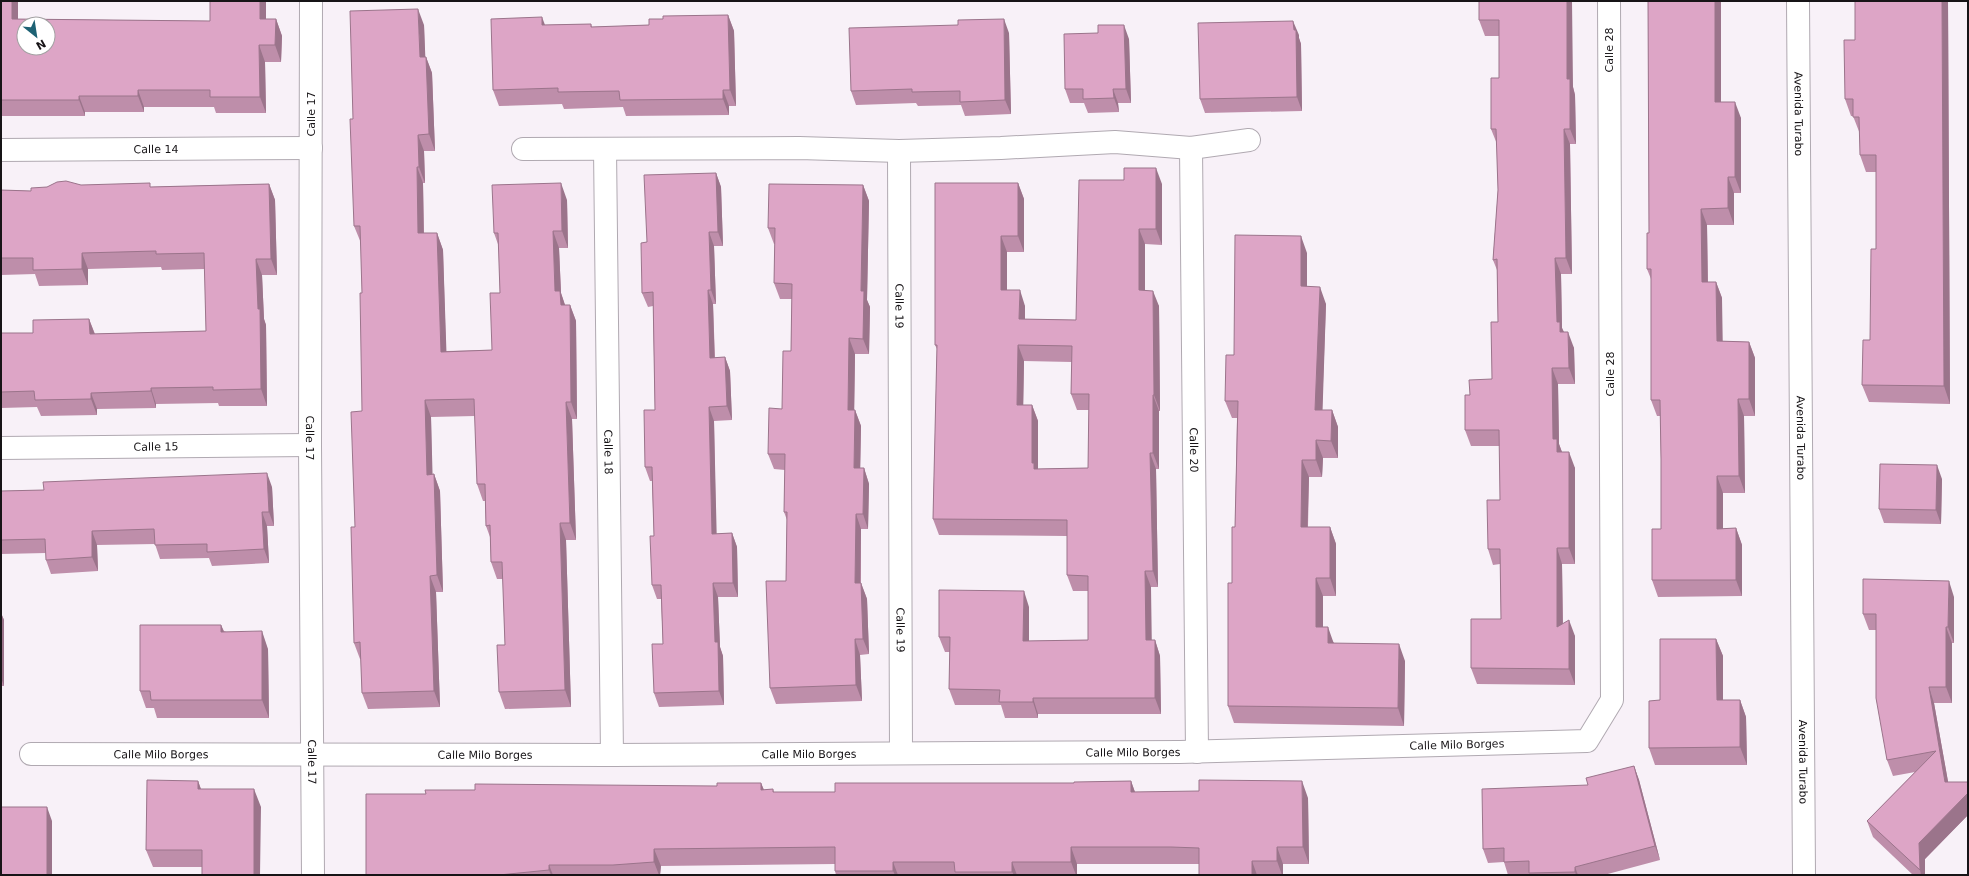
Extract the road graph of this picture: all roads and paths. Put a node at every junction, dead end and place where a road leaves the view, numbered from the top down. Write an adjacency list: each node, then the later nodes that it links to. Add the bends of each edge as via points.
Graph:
1 (311, 1): 5 (street, Calle 17)
2 (1609, 1): 13 (street, Calle 28, via 1612,700)
3 (1798, 1): 20 (street, Avenida Turabo)
4 (1249, 140): 6 (street)
5 (311, 148): 9 (street, Calle 14); 11 (street, Calle 17)
6 (1192, 148): 10 (street, via 1115,142); 14 (street, Calle 20)
7 (523, 149): 8 (street)
8 (605, 149): 10 (street, via 799,148); 18 (street, Calle 18)
9 (1, 150)
10 (899, 151): 15 (street, Calle 19)
11 (310, 445): 12 (street, Calle 15); 17 (street, Calle 17)
12 (1, 448)
13 (1587, 740): 14 (street, Calle Milo Borges)
14 (1197, 752): 15 (street, Calle Milo Borges)
15 (902, 753): 18 (street, Calle Milo Borges)
16 (31, 754): 17 (street, Calle Milo Borges)
17 (313, 755): 18 (street, Calle Milo Borges); 19 (street, Calle 17)
18 (612, 755)
19 (313, 875)
20 (1804, 875)

